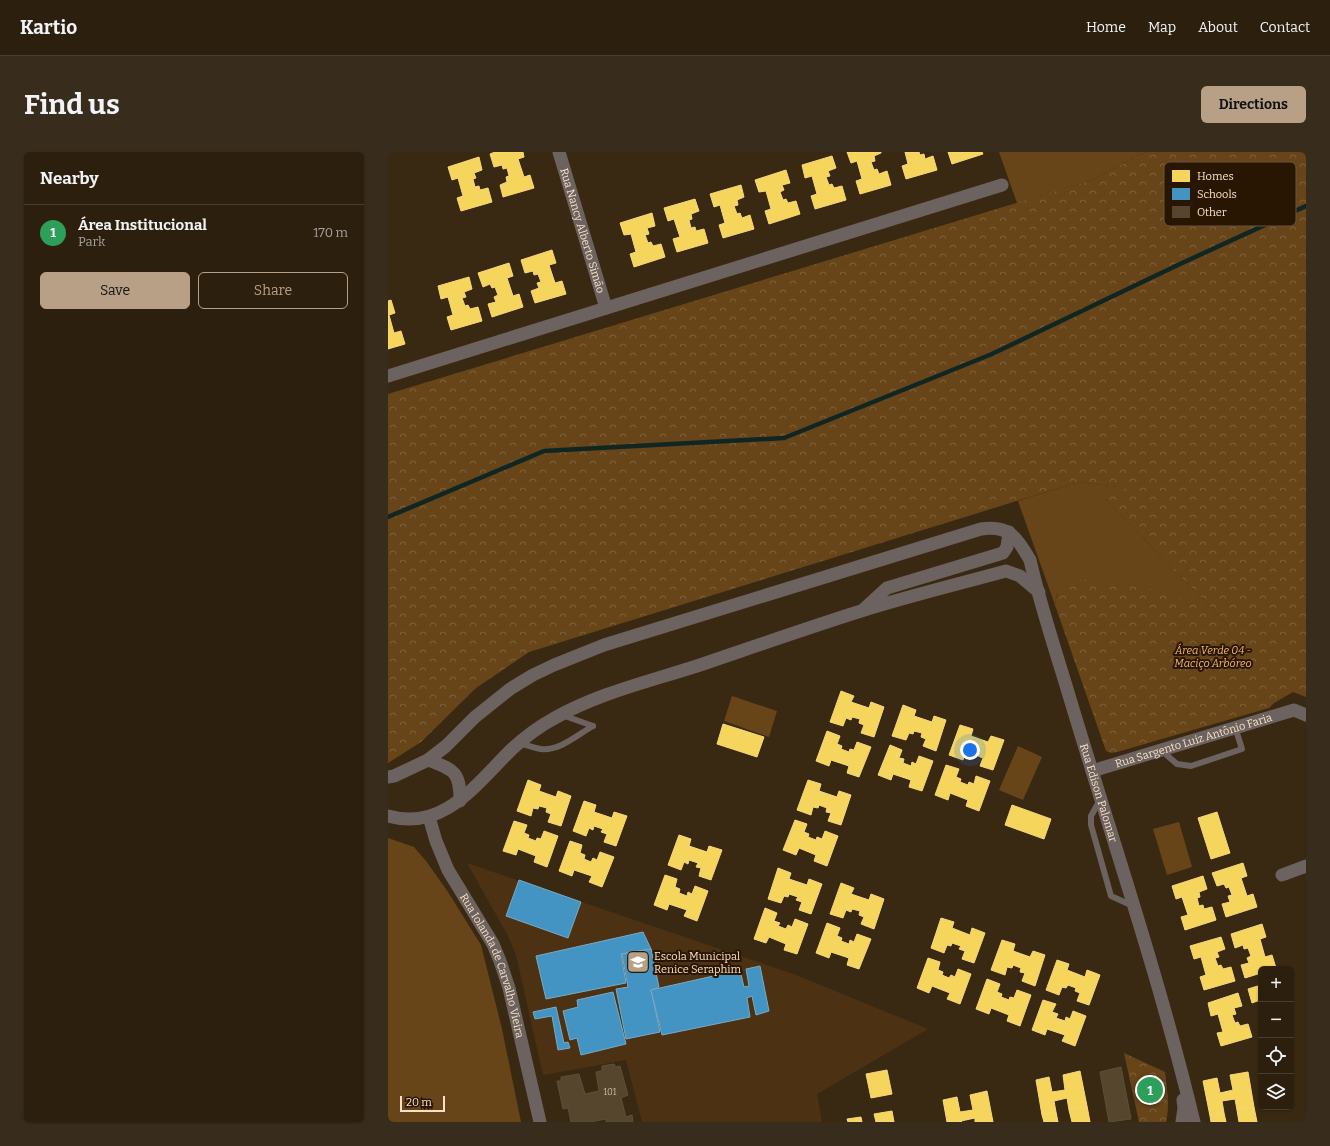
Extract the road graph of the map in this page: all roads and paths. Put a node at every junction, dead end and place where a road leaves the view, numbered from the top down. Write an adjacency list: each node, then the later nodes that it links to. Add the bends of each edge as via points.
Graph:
1 (560, 152): 3 (street, Rua Nancy Alberto Simão)
2 (1002, 185): 3 (street)
3 (606, 308): 4 (street)
4 (388, 376)
5 (1009, 532): 6 (street, Rua Edison Palomar, via 1030,560); 7 (street, via 1007,547 1003,553 887,588); 13 (street, via 992,527 981,529 575,656 533,675 510,689)
6 (1039, 592): 7 (street, via 1020,576 1006,570); 14 (street, Rua Edison Palomar)
7 (861, 611): 9 (street, via 609,694)
8 (1300, 712): 10 (street, Rua Sargento Luiz Antônio Faria)
9 (560, 715): 11 (street); 11 (lane, via 593,726 558,747 541,749)
10 (1235, 727): 12 (street, Rua Sargento Luiz Antônio Faria); 12 (lane, via 1242,749 1191,766 1177,764)
11 (519, 743): 17 (street)
12 (1161, 750): 14 (street, Rua Sargento Luiz Antônio Faria)
13 (428, 760): 15 (street); 17 (street, via 451,770 456,775 459,780)
14 (1092, 771): 16 (street, Rua Edison Palomar)
15 (390, 779)
16 (1101, 799): 22 (street, Rua Edison Palomar); 22 (lane, via 1091,816 1091,825 1111,896)
17 (460, 802): 19 (street)
18 (389, 815): 19 (street, via 416,819)
19 (429, 816): 24 (street, Rua Iolanda de Carvalho Vieira, via 448,870 500,961 511,994)
20 (1306, 866): 21 (street)
21 (1282, 875)
22 (1135, 907): 23 (street, Rua Edison Palomar)
23 (1178, 1059): 25 (street, via 1184,1108); 26 (street)
24 (540, 1122)
25 (1182, 1122)
26 (1194, 1122)

